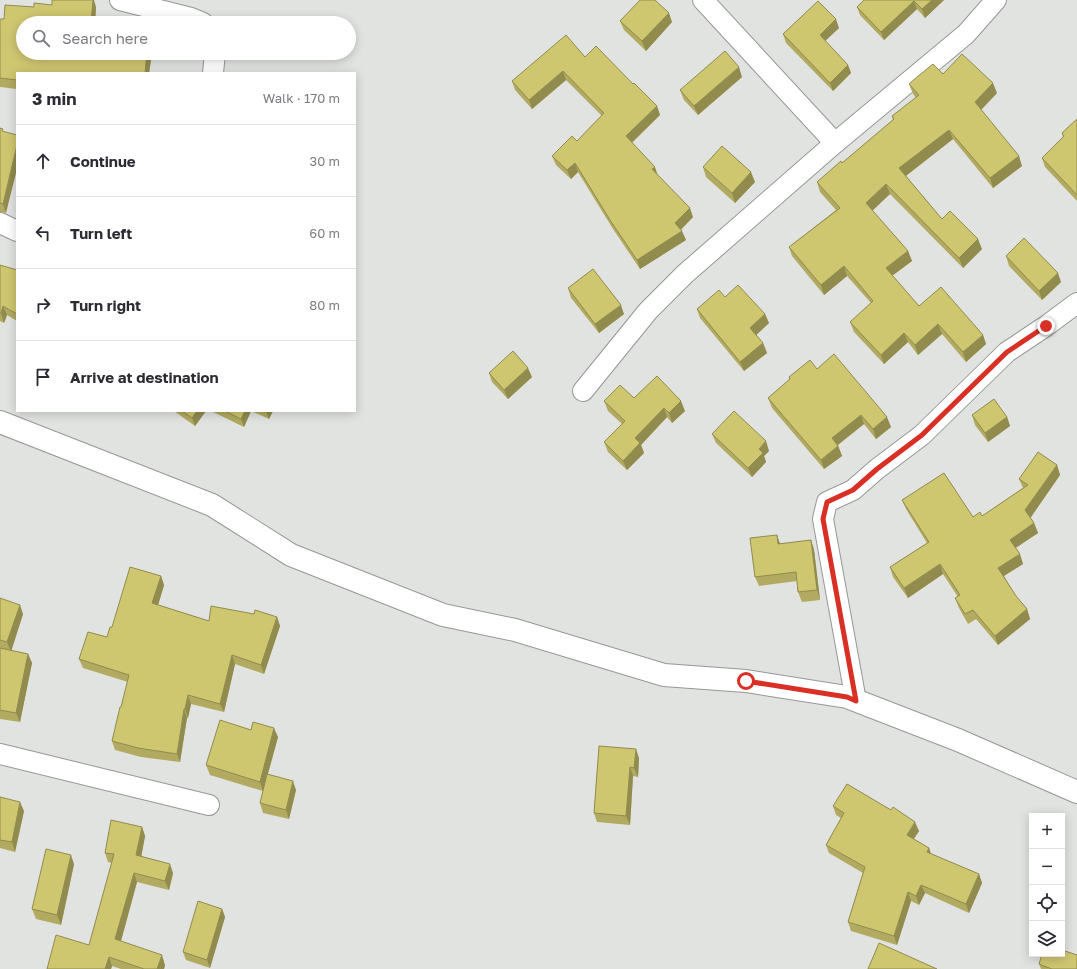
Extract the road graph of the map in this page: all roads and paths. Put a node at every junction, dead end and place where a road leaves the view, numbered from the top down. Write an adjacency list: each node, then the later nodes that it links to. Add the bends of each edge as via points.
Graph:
1 (120, 0): 4 (street)
2 (703, 0): 7 (street)
3 (996, 0): 7 (street, via 966,34)
4 (183, 16)
5 (214, 60): 6 (street)
6 (212, 72)
7 (835, 143): 11 (street, via 685,274 648,311)
8 (0, 224): 9 (street)
9 (16, 231)
10 (1077, 302): 13 (street, via 1007,352 922,435 853,490 827,502 823,519)
11 (583, 391)
12 (0, 422): 13 (street, via 212,505 291,555 443,615 515,630 664,675 746,681 847,697)
13 (856, 701): 15 (street, via 958,740)
14 (0, 754): 16 (street)
15 (1077, 792)
16 (209, 805)

